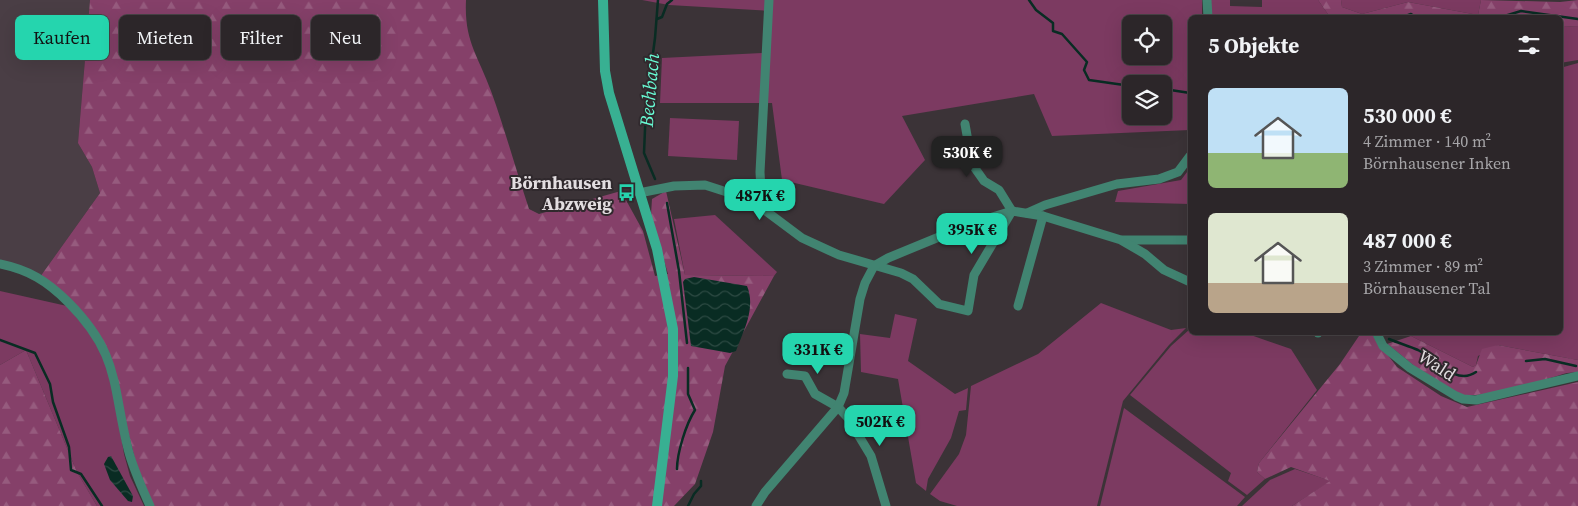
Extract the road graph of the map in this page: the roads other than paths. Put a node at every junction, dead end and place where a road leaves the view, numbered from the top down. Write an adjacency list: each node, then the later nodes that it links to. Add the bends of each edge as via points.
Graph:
1 (603, 0): 7 (main road, via 605,71)
2 (768, 0): 8 (street, via 760,172)
3 (1207, 0): 4 (street)
4 (1208, 15)
5 (965, 124): 9 (street, via 972,164 984,181 999,190)
6 (1188, 159): 10 (street, via 1178,172 1165,177 1116,184)
7 (639, 193): 8 (street, via 674,186 704,185 736,195); 23 (main road, via 657,249 675,350)
8 (762, 208): 15 (street, via 802,238)
9 (1012, 211): 10 (street); 15 (street, via 973,223); 15 (street, via 974,275 968,311 939,304 913,279)
10 (1026, 213): 11 (street)
11 (1044, 216): 12 (street); 17 (street)
12 (1121, 240): 13 (street); 16 (street, via 1164,270)
13 (1188, 240)
14 (0, 264): 22 (street, via 41,278 81,315 95,334 113,372 128,450)
15 (874, 266): 21 (street, via 864,283 844,393)
16 (1188, 281)
17 (1018, 306)
18 (1378, 335): 20 (street, Wald, via 1383,346 1410,368 1463,399 1476,400)
19 (787, 374): 21 (street, via 805,376 815,394)
20 (1578, 376)
21 (838, 407): 24 (street); 25 (street, via 871,456)
22 (150, 506)
23 (657, 506)
24 (756, 506)
25 (886, 506)

